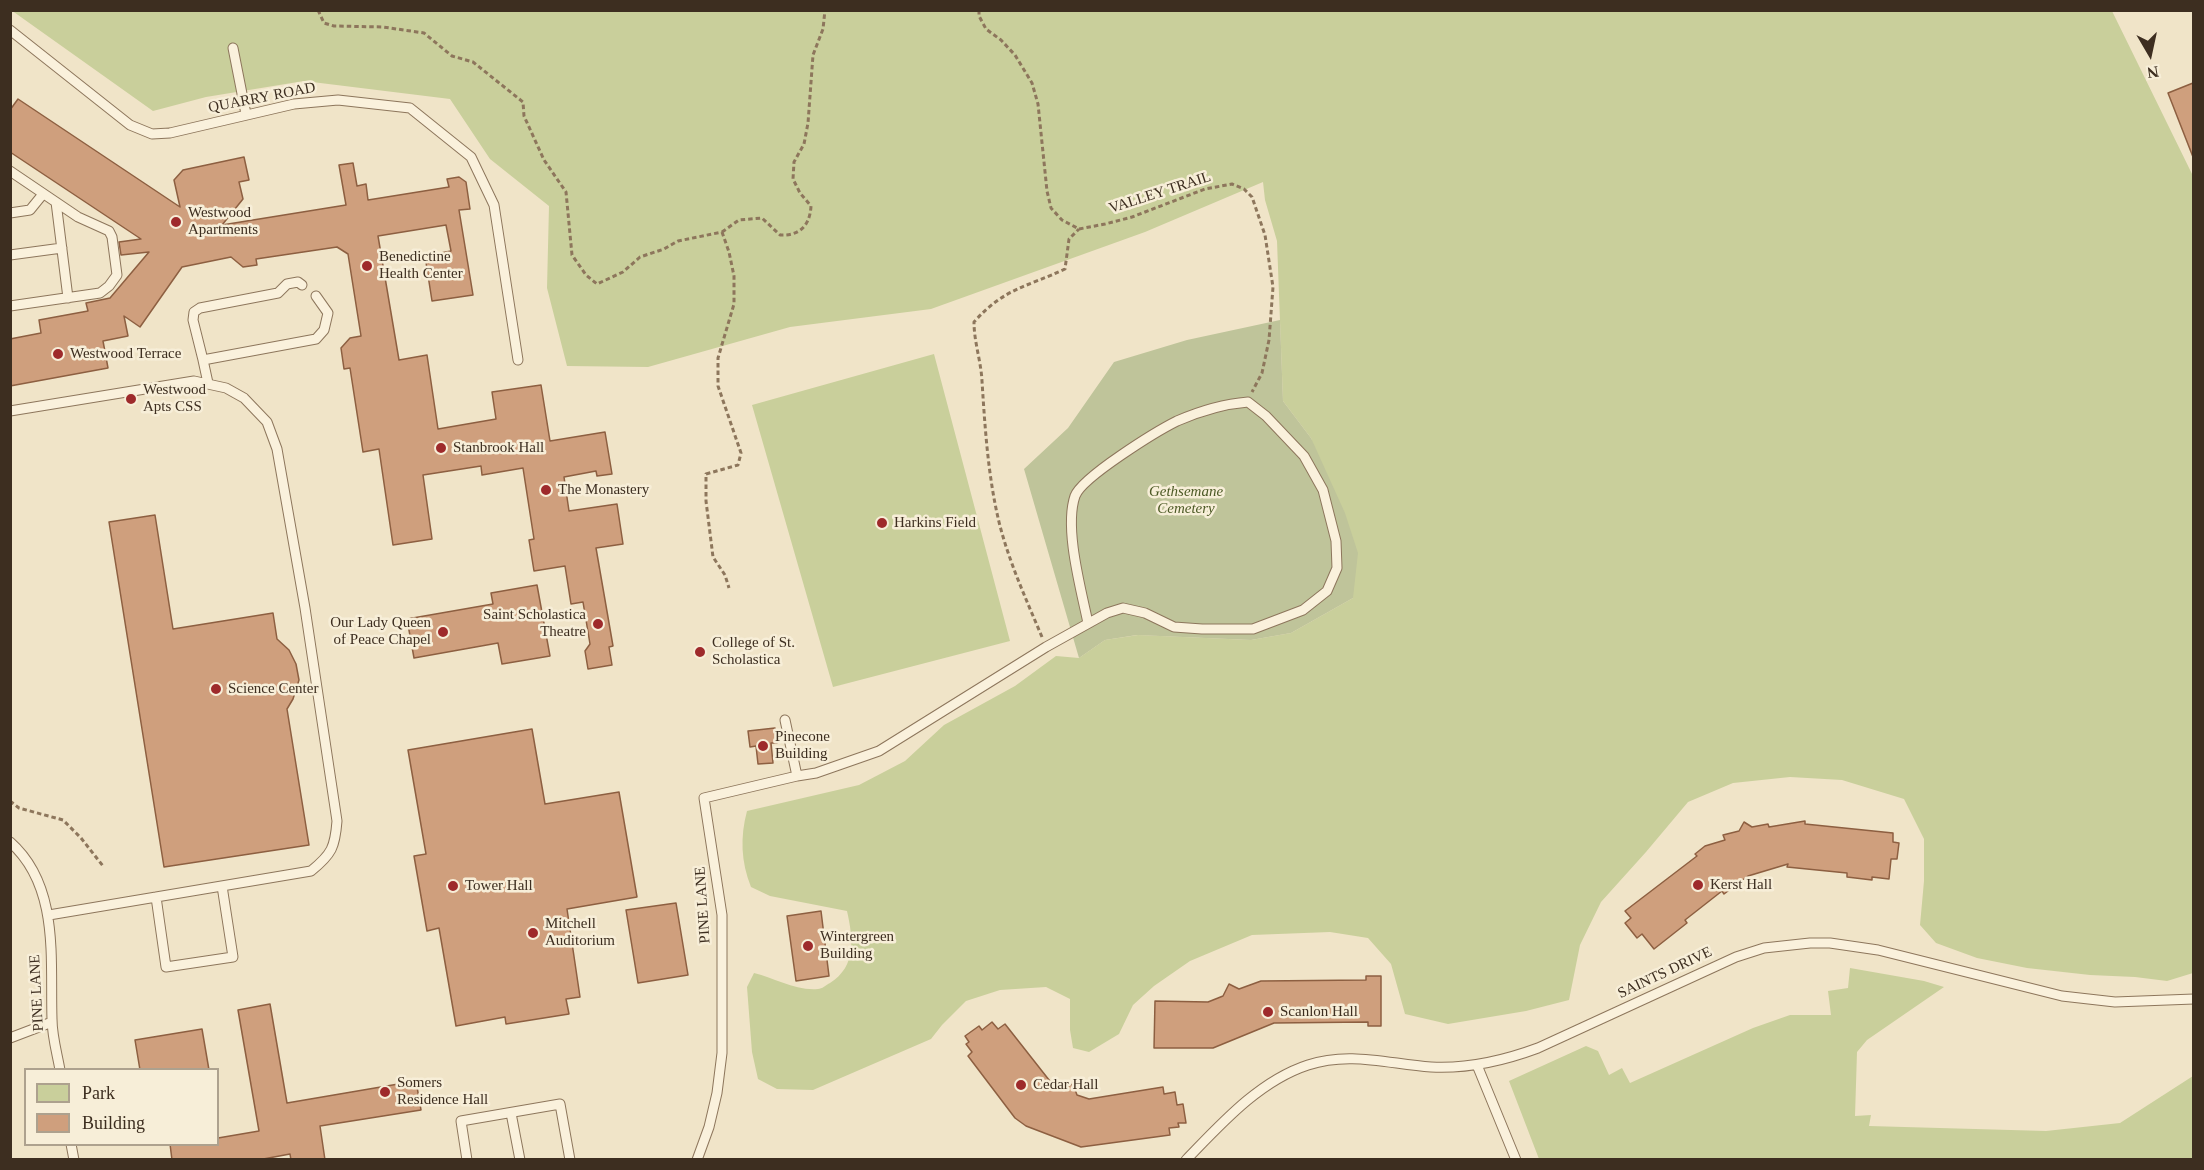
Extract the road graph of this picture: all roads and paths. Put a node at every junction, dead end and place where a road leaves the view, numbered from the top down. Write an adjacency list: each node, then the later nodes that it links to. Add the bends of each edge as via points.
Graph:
1 (318, 10): 12 (path, via 324,23 334,26 424,33 452,56 473,63 523,102 524,116 544,160 566,192 572,255 597,284 623,272 640,257 678,241)
2 (825, 10): 12 (path, via 813,55 804,144 794,162 793,178 812,206 810,218 801,232 790,235 780,235 762,218 739,220)
3 (979, 10): 11 (path, via 986,29 1015,55 1032,83 1051,208)
4 (10, 30): 6 (lane, QUARRY ROAD, via 130,125 152,134)
5 (233, 48): 6 (lane)
6 (246, 114): 20 (lane, QUARRY ROAD, via 338,100 410,108 471,157 494,205)
7 (10, 171): 8 (lane)
8 (43, 194): 9 (lane); 10 (lane, via 30,210)
9 (56, 202): 13 (lane); 17 (lane, via 109,231 115,256 117,275 109,286 100,293)
10 (10, 213)
11 (1078, 229): 22 (path, VALLEY TRAIL, via 1132,217 1205,189 1232,184 1252,197 1265,235 1273,287 1269,340 1262,372); 26 (path, via 1069,239 1065,268 1017,288 974,322 999,522 1015,574)
12 (722, 232): 24 (path, via 734,276 734,304 718,358 718,386 741,453 738,465 706,474 706,501 713,557)
13 (62, 248): 14 (lane); 17 (lane)
14 (10, 255)
15 (302, 285): 19 (lane, via 287,284 278,293 194,312)
16 (316, 296): 19 (lane, via 328,313 324,330 315,339)
17 (69, 298): 18 (lane)
18 (10, 306)
19 (202, 360): 21 (lane)
20 (518, 360)
21 (208, 383): 23 (lane, via 194,381); 32 (lane, via 244,398 267,422 277,449 337,821 332,850 311,871)
22 (1248, 402): 25 (lane, via 1214,407 1176,422 1084,482 1076,494 1072,527); 25 (lane, via 1304,456 1323,490 1336,541 1337,568 1327,591 1302,610 1253,629 1174,627 1123,608)
23 (10, 411)
24 (729, 588)
25 (1088, 622): 26 (lane)
26 (1046, 647): 28 (lane, via 879,751)
27 (785, 720): 28 (lane)
28 (797, 776): 44 (lane, PINE LANE, via 704,798 722,915 722,1053 709,1127)
29 (10, 801): 31 (path, via 19,808 63,820)
30 (10, 842): 34 (lane, PINE LANE, via 30,865)
31 (103, 866)
32 (222, 886): 33 (lane); 33 (lane, via 233,957 166,966)
33 (156, 897): 34 (lane)
34 (49, 915): 36 (lane, PINE LANE)
35 (2193, 999): 38 (lane, SAINTS DRIVE, via 2115,1002 2062,996 1878,950 1810,943 1764,948 1736,957 1538,1048)
36 (52, 1022): 37 (lane); 39 (lane, PINE LANE)
37 (10, 1038)
38 (1477, 1065): 45 (lane, SAINTS DRIVE, via 1431,1067 1345,1058 1309,1064 1265,1086); 46 (lane)
39 (60, 1068)
40 (512, 1113): 41 (lane, via 461,1121); 42 (lane); 43 (lane, via 561,1104)
41 (467, 1160)
42 (520, 1160)
43 (570, 1160)
44 (697, 1160)
45 (1186, 1160)
46 (1516, 1160)

